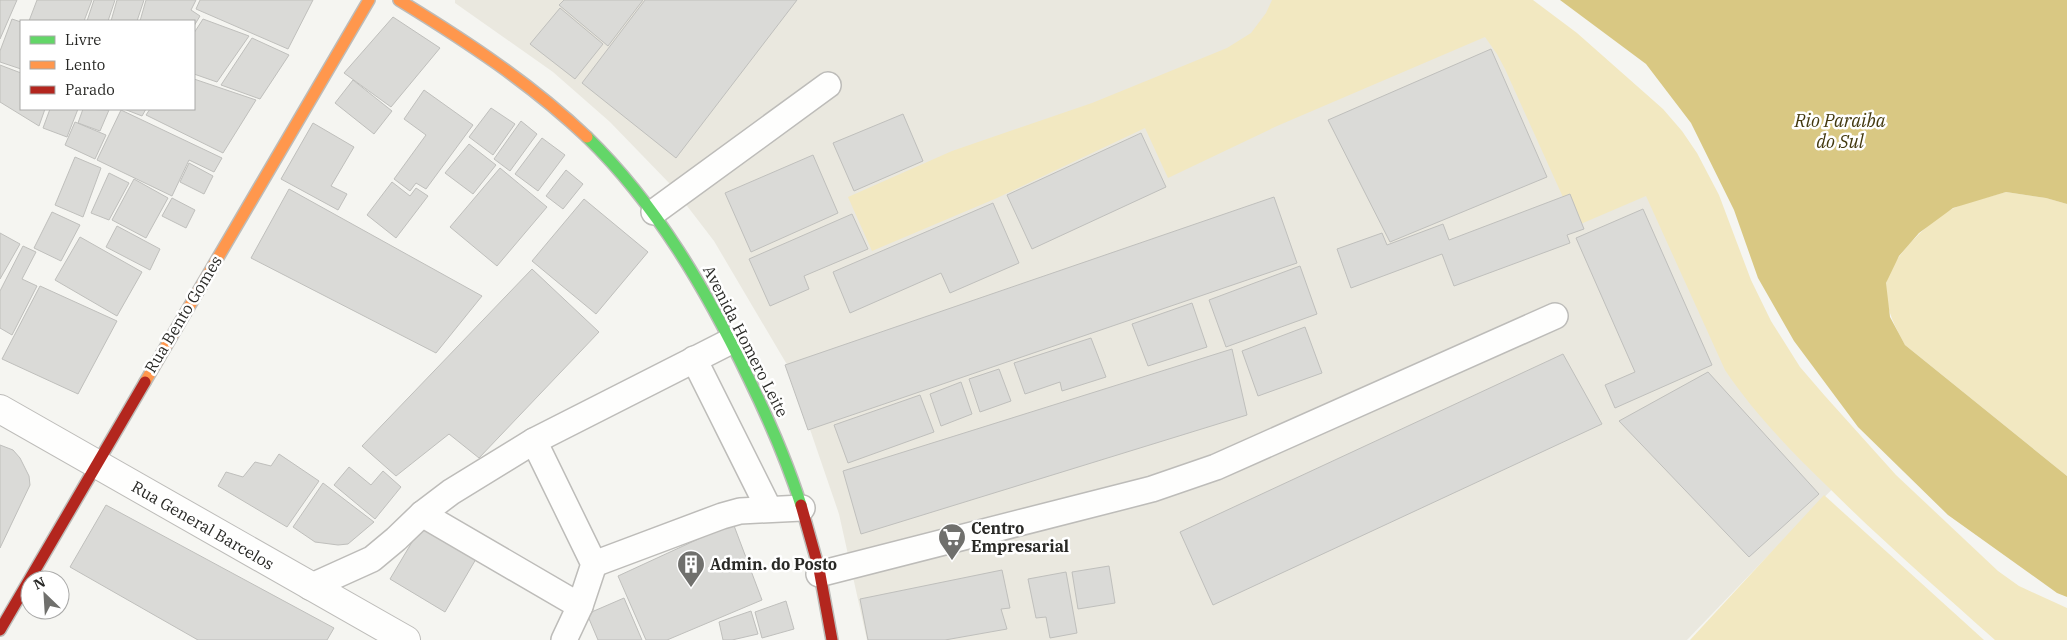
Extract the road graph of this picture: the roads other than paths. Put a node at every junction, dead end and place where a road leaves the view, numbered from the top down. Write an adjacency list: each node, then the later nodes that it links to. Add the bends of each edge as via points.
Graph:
1 (369, 0): 11 (street, Rua Bento Gomes)
2 (399, 0): 3 (street, Avenida Homero Leite)
3 (430, 9): 5 (street, Avenida Homero Leite, via 564,114)
4 (828, 84): 5 (lane)
5 (654, 212): 7 (street, Avenida Homero Leite, via 704,290)
6 (1555, 316): 16 (lane, via 1183,480)
7 (731, 341): 8 (lane); 12 (street, Avenida Homero Leite, via 783,452)
8 (694, 358): 10 (lane); 13 (lane)
9 (0, 409): 11 (street, Rua General Barcelos)
10 (534, 441): 14 (lane, via 451,492); 15 (lane)
11 (96, 462): 17 (street, Rua General Barcelos); 19 (street, Rua Bento Gomes)
12 (802, 508): 13 (lane); 16 (street, Avenida Homero Leite)
13 (769, 509): 15 (lane, via 722,516)
14 (422, 514): 17 (lane, via 372,558); 18 (lane)
15 (594, 564): 18 (lane)
16 (819, 574): 22 (street, Avenida Homero Leite)
17 (310, 587): 20 (street, Rua General Barcelos)
18 (580, 606): 21 (lane)
19 (0, 630)
20 (406, 640)
21 (564, 640)
22 (832, 640)

